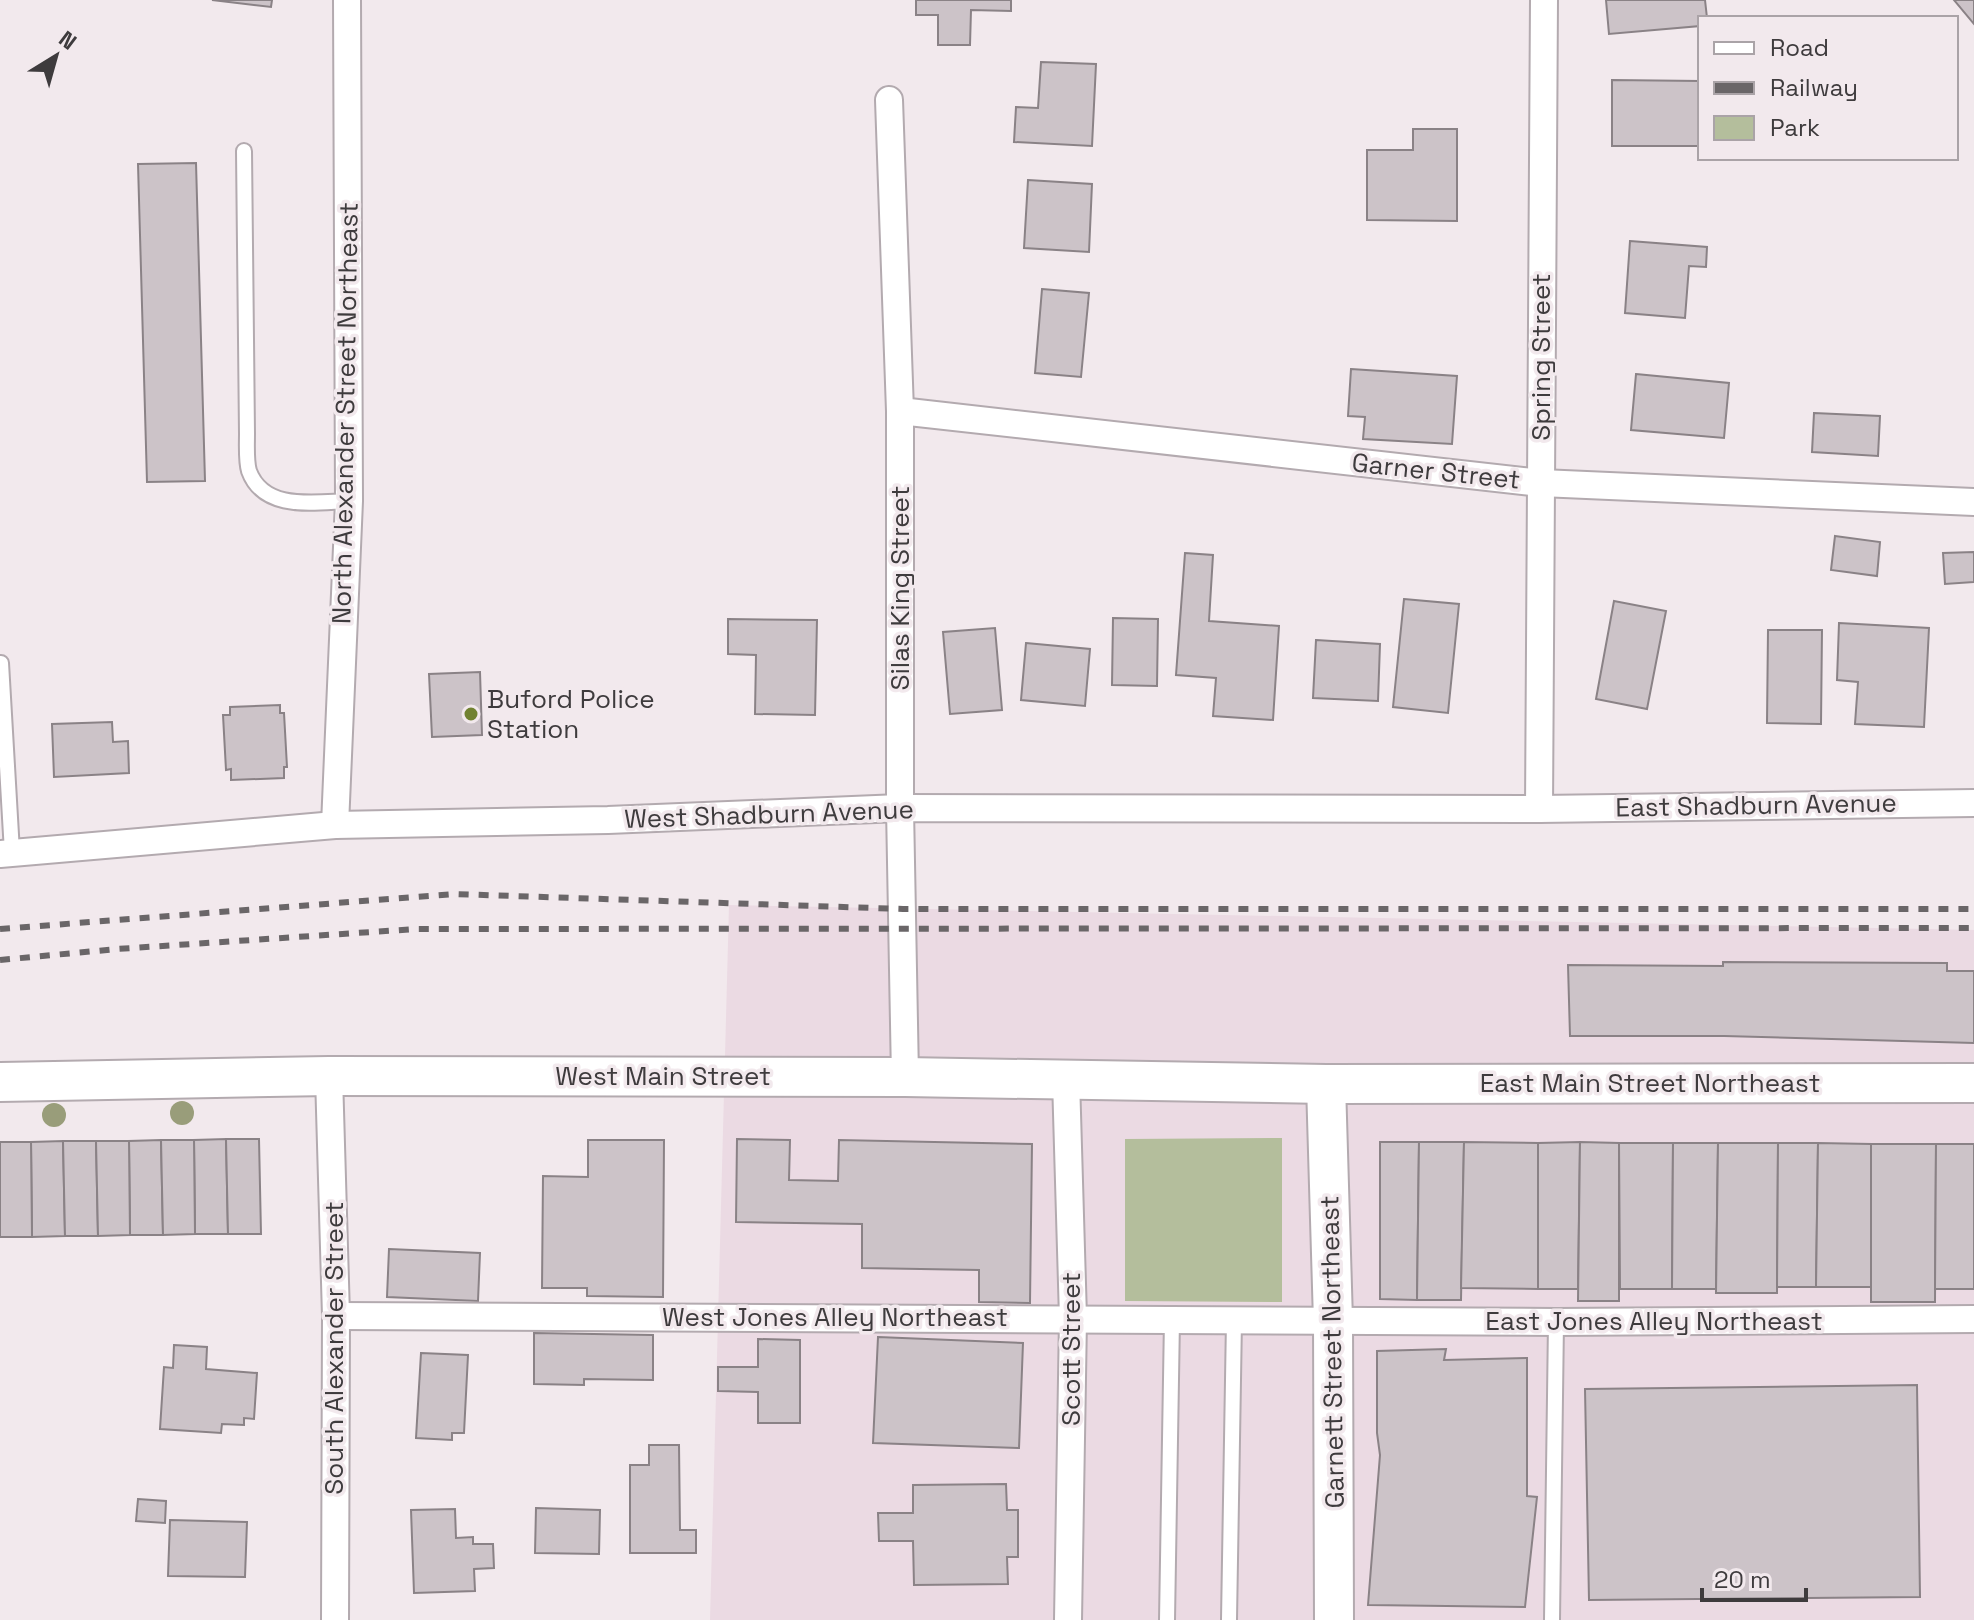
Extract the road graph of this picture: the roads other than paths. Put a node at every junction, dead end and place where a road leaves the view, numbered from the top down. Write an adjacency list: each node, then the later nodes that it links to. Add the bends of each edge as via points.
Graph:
1 (347, 0): 7 (street, North Alexander Street Northeast)
2 (1544, 0): 6 (street, Spring Street)
3 (889, 100): 5 (street, Silas King Street)
4 (244, 151): 7 (lane, via 250,472 265,493 294,503)
5 (900, 411): 6 (street, Garner Street); 11 (street, Silas King Street)
6 (1541, 483): 8 (street, Garner Street); 12 (street, Spring Street)
7 (349, 501): 13 (street, North Alexander Street Northeast)
8 (1974, 502)
9 (1, 663): 14 (lane)
10 (1974, 803): 12 (street, East Shadburn Avenue)
11 (900, 808): 12 (street, West Shadburn Avenue); 13 (street, West Shadburn Avenue); 16 (street, Silas King Street)
12 (1539, 809)
13 (335, 825): 14 (street, West Shadburn Avenue)
14 (6, 853)
15 (329, 1076): 16 (street, West Main Street); 18 (street, West Main Street); 21 (street, South Alexander Street)
16 (905, 1077): 17 (street, West Main Street)
17 (1066, 1079): 20 (street, West Main Street); 22 (street, Scott Street)
18 (0, 1082)
19 (1974, 1083): 20 (street, East Main Street Northeast)
20 (1326, 1084): 26 (street, Garnett Street Northeast)
21 (336, 1316): 22 (street, West Jones Alley Northeast); 28 (street, South Alexander Street)
22 (1073, 1318): 23 (street, West Jones Alley Northeast); 29 (street, Scott Street)
23 (1172, 1319): 25 (street, West Jones Alley Northeast); 30 (lane)
24 (1974, 1319): 27 (street, East Jones Alley Northeast)
25 (1234, 1320): 26 (street, West Jones Alley Northeast); 31 (lane)
26 (1333, 1321): 27 (street, East Jones Alley Northeast); 32 (street, Garnett Street Northeast)
27 (1556, 1322): 33 (lane)
28 (335, 1620)
29 (1068, 1620)
30 (1167, 1620)
31 (1229, 1620)
32 (1334, 1620)
33 (1552, 1620)

